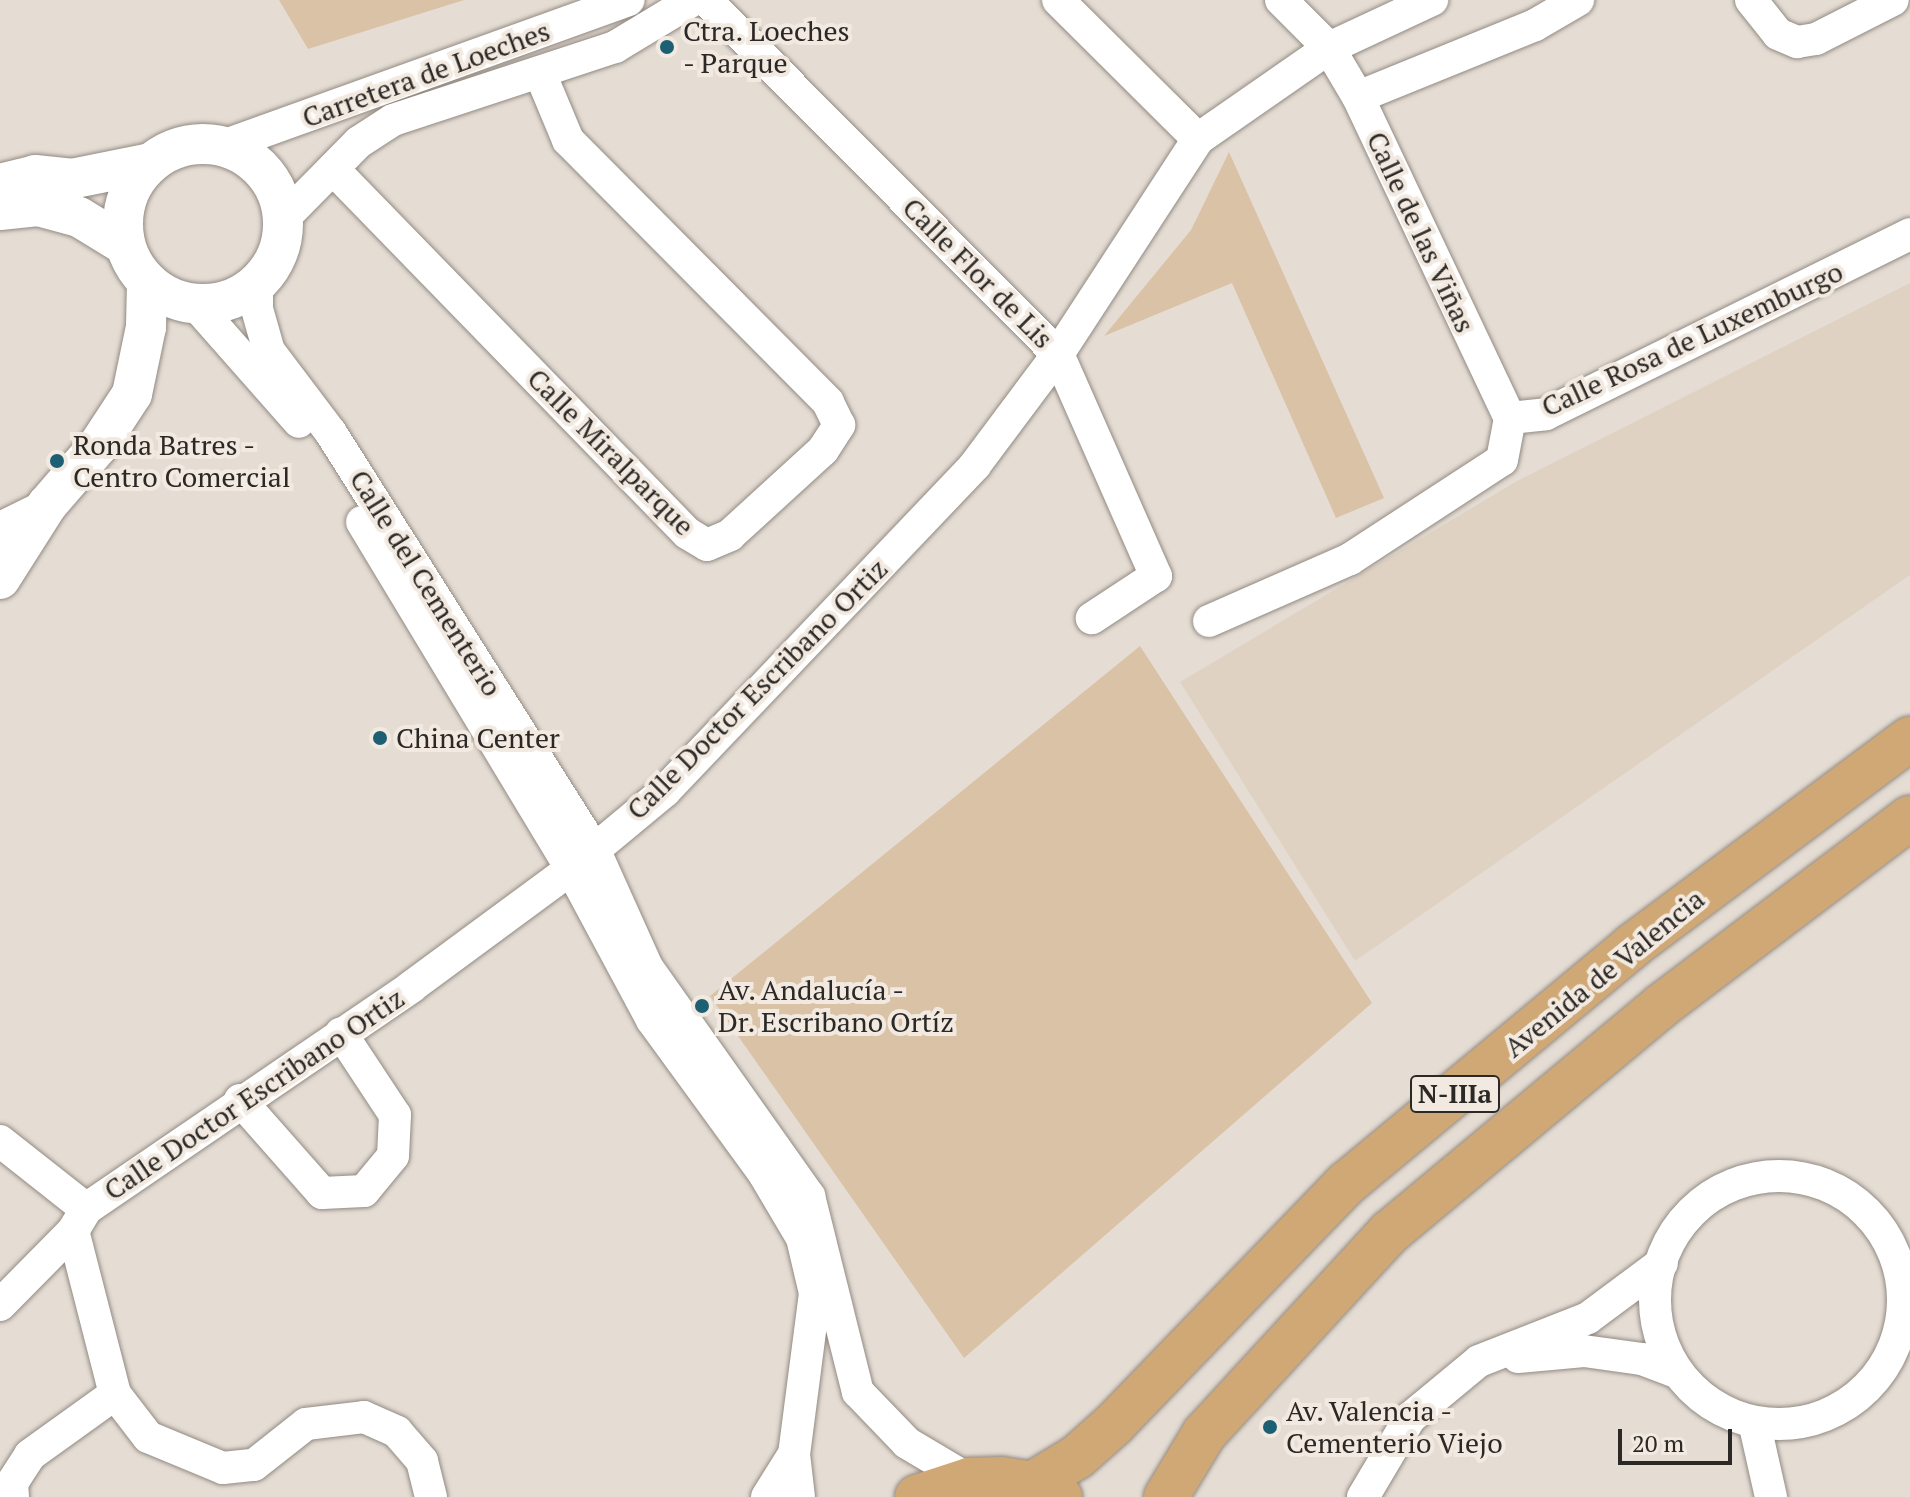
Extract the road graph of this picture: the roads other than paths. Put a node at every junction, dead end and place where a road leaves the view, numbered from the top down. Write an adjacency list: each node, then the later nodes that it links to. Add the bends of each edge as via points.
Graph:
1 (629, 0): 14 (street, Carretera de Loeches)
2 (693, 0): 11 (street, Carretera de Loeches, via 637,37)
3 (706, 0): 25 (street, Calle Flor de Lis)
4 (1058, 0): 13 (street)
5 (1281, 0): 10 (street, Calle de las Viñas)
6 (1432, 0): 10 (street, Calle Doctor Escribano Ortiz)
7 (1578, 0): 12 (street, via 1535,25)
8 (1751, 0): 9 (street, via 1778,34 1797,42 1816,39)
9 (1893, 0)
10 (1329, 48): 12 (street, Calle de las Viñas); 13 (street, Calle Doctor Escribano Ortiz)
11 (540, 73): 16 (street, Carretera de Loeches, via 393,120 359,142); 16 (street, Calle Miralparque, via 568,140 828,402 839,425 823,450 730,535 707,545 687,533)
12 (1358, 97): 26 (street, Calle de las Viñas)
13 (1198, 139): 25 (street, Calle Doctor Escribano Ortiz)
14 (223, 146): 15 (street, via 184,145); 19 (street, via 265,172 280,199)
15 (150, 163): 17 (street, via 84,177 35,175); 21 (street, via 138,176 124,210)
16 (333, 169): 19 (street, Carretera de Loeches)
17 (0, 184)
18 (0, 210): 21 (street, via 38,206 79,217)
19 (283, 219): 23 (street, via 272,265)
20 (1910, 234): 26 (street, Calle Rosa de Luxemburgo, via 1546,414)
21 (125, 245): 22 (street)
22 (147, 282): 24 (street, via 161,293); 27 (street, via 146,327 132,394 98,446)
23 (257, 283): 24 (street, via 228,300); 34 (street, Calle del Cementerio, via 257,309 269,351 331,433)
24 (195, 304): 34 (street, Calle del Cementerio, via 297,420)
25 (1058, 354): 30 (street, Calle Flor de Lis, via 1156,576); 34 (street, Calle Doctor Escribano Ortiz, via 975,465 665,791)
26 (1510, 418): 31 (street, Calle Rosa de Luxemburgo, via 1502,460 1350,559)
27 (47, 505): 28 (street); 29 (street)
28 (0, 528)
29 (0, 579)
30 (1092, 618)
31 (1209, 621)
32 (1910, 739): 48 (highway, Avenida de Valencia / N-IIIa, via 1632,946 1347,1183)
33 (1910, 818): 54 (highway, N-IIIa, via 1661,1006 1390,1232 1204,1434)
34 (582, 859): 35 (street, Calle Doctor Escribano Ortiz); 46 (street, Calle del Cementerio, via 652,1020 763,1172 802,1238 815,1293); 47 (street, Calle del Cementerio, via 647,967 809,1196 858,1392 907,1443)
35 (341, 1033): 36 (street, Calle Doctor Escribano Ortiz); 36 (street, via 395,1115 393,1156 364,1191 322,1193)
36 (240, 1100): 38 (street, Calle Doctor Escribano Ortiz)
37 (0, 1141): 38 (street)
38 (80, 1220): 40 (street, Calle Doctor Escribano Ortiz); 44 (street)
39 (1662, 1263): 41 (street, via 1668,1243 1699,1205 1723,1189 1787,1175 1829,1186 1875,1221 1891,1246); 42 (street, via 1588,1318); 43 (street, via 1655,1316)
40 (0, 1305)
41 (1906, 1320): 45 (street, via 1878,1376 1857,1397 1819,1419)
42 (1479, 1361): 43 (street, via 1584,1351 1642,1359); 55 (street, via 1410,1418)
43 (1676, 1372): 45 (street, via 1698,1396)
44 (115, 1394): 49 (street, via 30,1455 12,1483); 50 (street, via 148,1437 223,1468 254,1465 306,1424 364,1417 397,1432 422,1461)
45 (1755, 1426): 56 (street)
46 (794, 1454): 51 (street); 52 (street, Calle del Cementerio)
47 (969, 1480): 48 (highway, N-IIIa); 53 (highway, N-IIIa)
48 (1047, 1490)
49 (13, 1497)
50 (431, 1497)
51 (767, 1497)
52 (799, 1497)
53 (917, 1497)
54 (1166, 1497)
55 (1363, 1497)
56 (1771, 1497)

